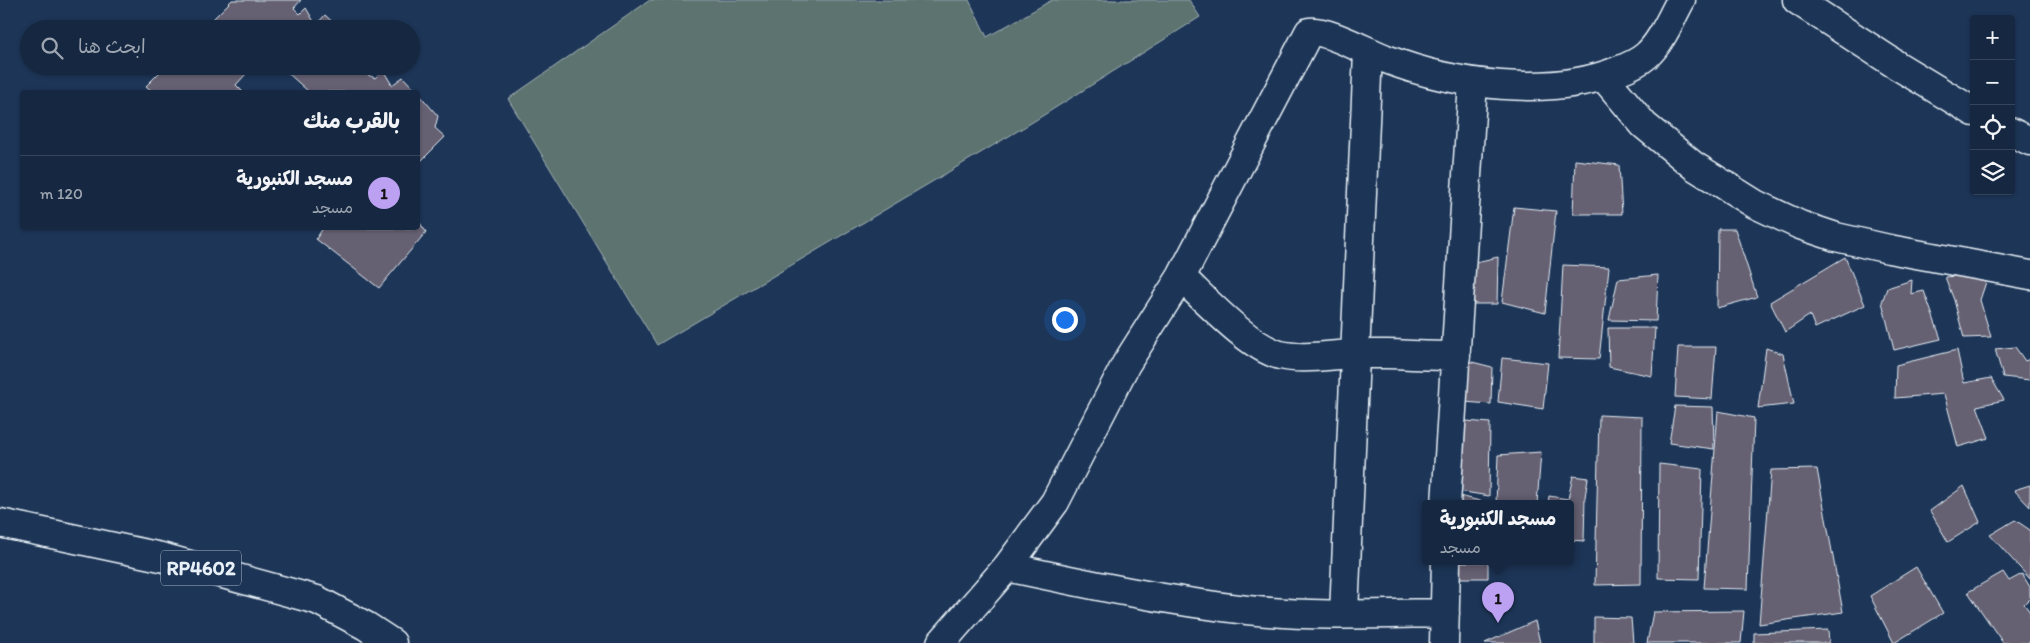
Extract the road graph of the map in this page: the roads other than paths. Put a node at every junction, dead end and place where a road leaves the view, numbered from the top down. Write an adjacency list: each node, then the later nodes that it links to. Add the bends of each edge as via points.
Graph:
1 (1681, 0): 4 (street, via 1647,55 1633,65)
2 (1797, 0): 6 (street)
3 (1368, 52): 5 (street, via 1396,63); 10 (street, via 1323,32 1312,31 1306,35); 11 (street)
4 (1603, 76): 5 (street, via 1547,85); 9 (street, via 1644,124 1694,166 1755,204 1800,225 1836,238)
5 (1473, 82): 12 (street)
6 (1970, 110)
7 (2015, 134): 8 (street)
8 (2030, 141)
9 (2030, 274)
10 (1181, 277): 11 (street, via 1263,347 1279,354 1300,356); 16 (street, via 1126,364 1055,502)
11 (1355, 354): 12 (street); 18 (street)
12 (1456, 356): 13 (street)
13 (1446, 500)
14 (0, 522): 19 (street, RP4602, via 161,557 317,600)
15 (1446, 565): 17 (street)
16 (1007, 567): 18 (street, via 1173,600 1249,610); 20 (street)
17 (1445, 613): 18 (street); 21 (street)
18 (1344, 614)
19 (392, 643)
20 (941, 643)
21 (1444, 643)

